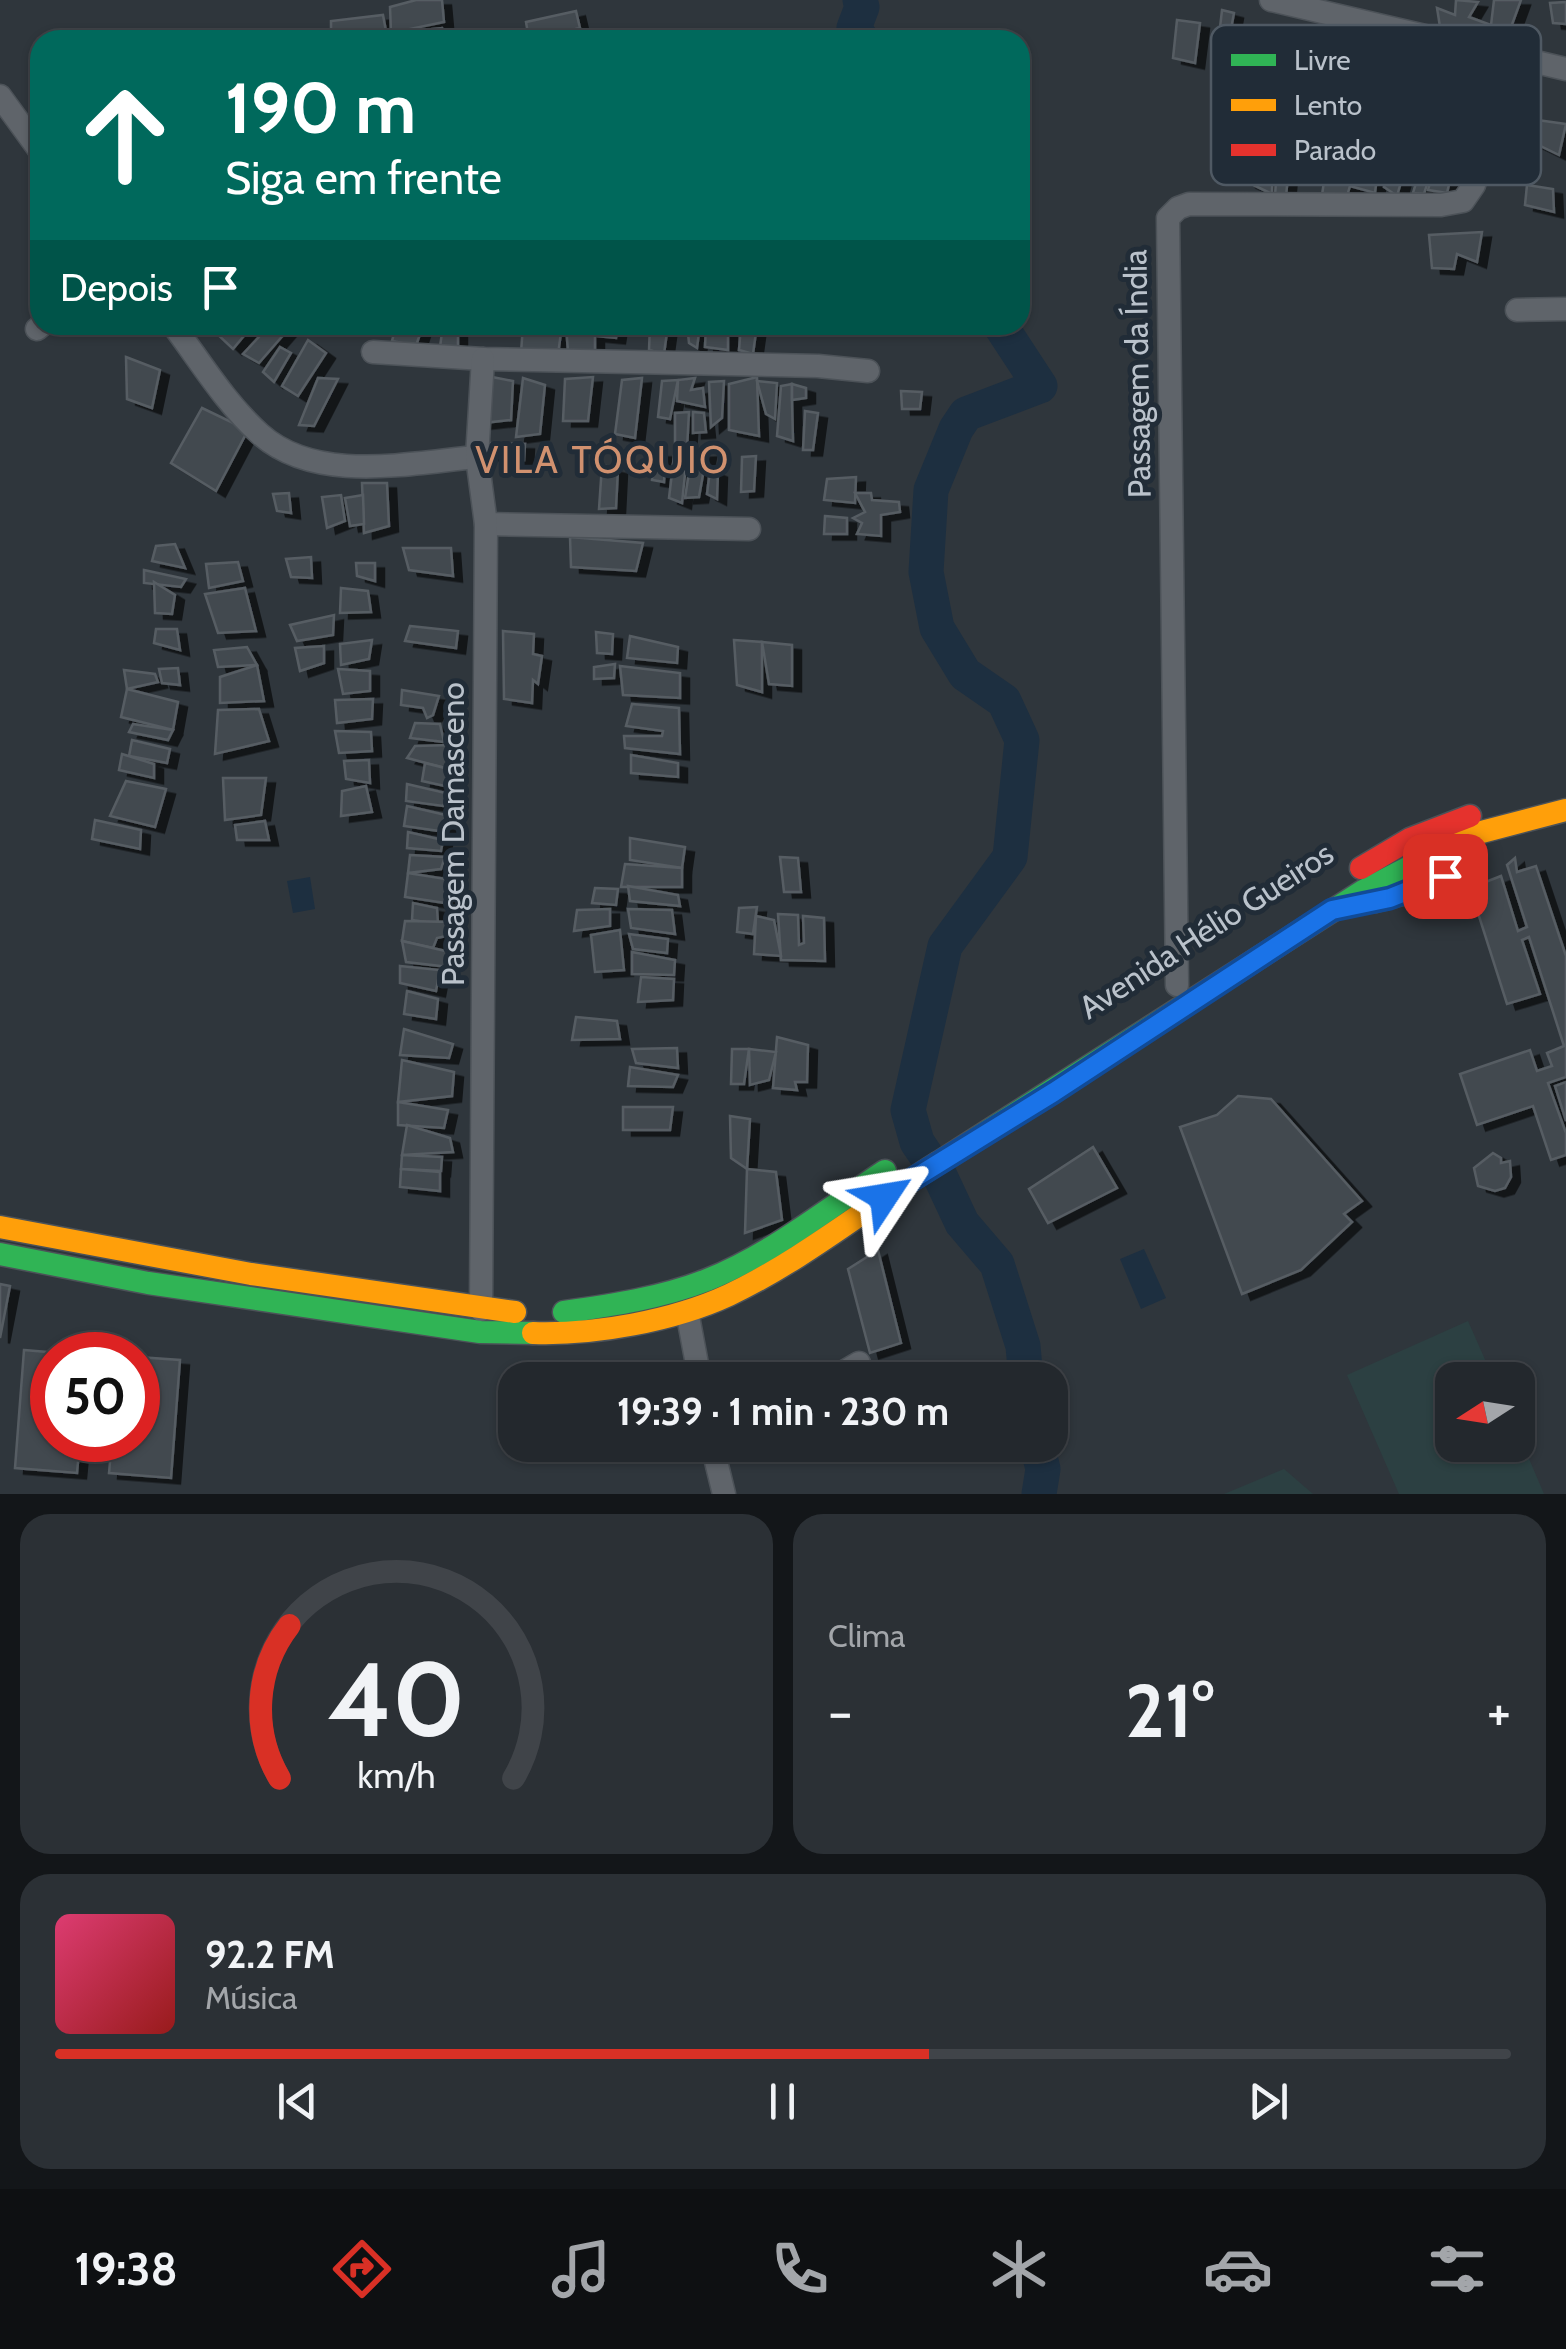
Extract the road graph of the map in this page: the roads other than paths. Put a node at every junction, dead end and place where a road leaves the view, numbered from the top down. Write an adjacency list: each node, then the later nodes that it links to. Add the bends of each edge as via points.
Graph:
1 (1271, 0): 2 (street)
2 (1381, 25)
3 (1541, 62): 4 (street)
4 (1566, 69)
5 (0, 96): 6 (street)
6 (30, 137)
7 (1473, 185): 20 (street, Passagem da Índia, via 1463,201 1188,204 1168,218)
8 (1517, 310): 9 (street)
9 (1566, 310)
10 (181, 335): 14 (street, via 261,436 302,457 339,465)
11 (373, 352): 12 (street)
12 (482, 359): 13 (street); 14 (street, Passagem Damasceno)
13 (868, 371)
14 (477, 457): 15 (street, Passagem Damasceno)
15 (486, 524): 16 (street); 25 (street, Passagem Damasceno)
16 (749, 529)
17 (1566, 793): 19 (main road, Avenida Hélio Gueiros, via 1516,801)
18 (1566, 810): 19 (main road, Avenida Hélio Gueiros)
19 (1456, 831): 20 (main road, Avenida Hélio Gueiros, via 1410,839); 21 (main road, Avenida Hélio Gueiros, via 1464,854 1445,876 1390,898 1332,910 1054,1092)
20 (1177, 985): 21 (main road, Avenida Hélio Gueiros)
21 (945, 1145): 22 (main road, Avenida Hélio Gueiros)
22 (904, 1171): 25 (main road, via 710,1278 596,1308); 26 (main road, via 762,1278)
23 (0, 1227): 25 (main road)
24 (0, 1254): 26 (main road, via 480,1332 600,1330)
25 (481, 1310)
26 (687, 1311): 27 (street)
27 (697, 1362)
28 (718, 1462): 29 (street)
29 (724, 1494)

